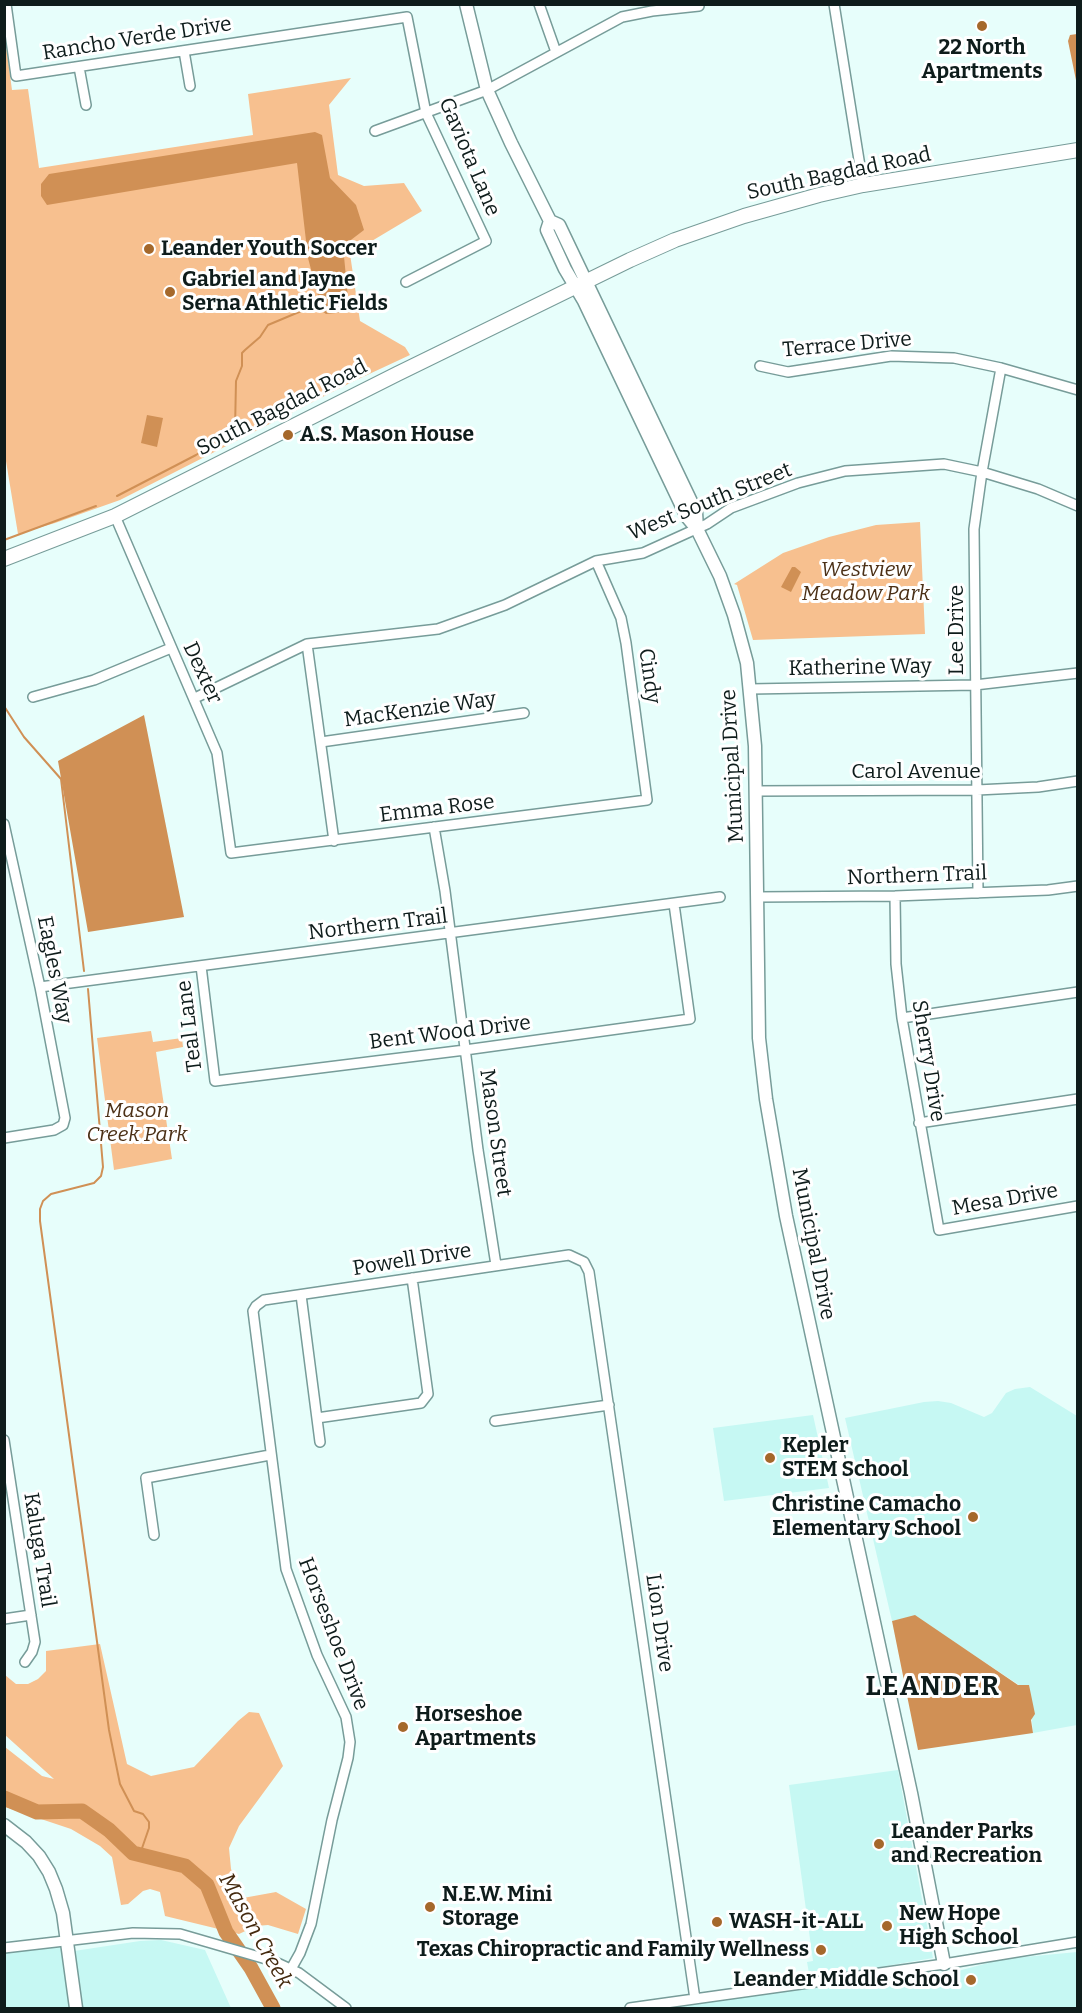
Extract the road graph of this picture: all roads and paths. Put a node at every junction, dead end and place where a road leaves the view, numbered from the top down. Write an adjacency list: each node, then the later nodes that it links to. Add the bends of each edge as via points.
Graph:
1 (6, 4): 10 (street, Rancho Verde Drive, via 16,76)
2 (466, 4): 12 (street, Municipal Drive)
3 (539, 4): 9 (street)
4 (834, 4): 17 (street)
5 (699, 6): 6 (street)
6 (651, 8): 9 (street, via 622,17)
7 (407, 17): 8 (street, Rancho Verde Drive); 14 (street, Gaviota Lane)
8 (184, 51): 10 (street, Rancho Verde Drive); 11 (street)
9 (556, 52): 12 (street)
10 (79, 67): 13 (street)
11 (190, 86)
12 (487, 90): 14 (street); 19 (street, Municipal Drive, via 550,220 547,230 565,269)
13 (86, 105)
14 (426, 113): 15 (street); 18 (street, Gaviota Lane, via 486,241)
15 (375, 131)
16 (1077, 150): 17 (main road, South Bagdad Road)
17 (863, 185): 19 (main road, South Bagdad Road, via 744,216 658,248)
18 (406, 282)
19 (581, 284): 25 (main road, South Bagdad Road); 26 (street, Municipal Drive, via 584,301 696,512)
20 (760, 366): 21 (street, Terrace Drive, via 788,372 891,356 954,358)
21 (1001, 368): 22 (street, Terrace Drive); 23 (street, Lee Drive)
22 (1077, 390)
23 (982, 472): 24 (street, West South Street); 26 (street, West South Street, via 944,464 845,471 798,483 731,508); 32 (street, Lee Drive, via 974,529)
24 (1077, 506)
25 (115, 516): 27 (main road, South Bagdad Road); 30 (street, Dexter)
26 (697, 529): 28 (street, West South Street, via 643,553); 33 (street, Municipal Drive, via 731,607)
27 (4, 559)
28 (596, 561): 29 (street, West South Street, via 505,605 438,629); 41 (street, Cindy, via 621,618)
29 (307, 645): 35 (street, West South Street); 37 (street)
30 (171, 648): 34 (street, via 94,680); 35 (street, Dexter)
31 (1077, 673): 32 (street, Katherine Way)
32 (975, 685): 33 (street, Katherine Way); 39 (street, Lee Drive)
33 (750, 689): 40 (street, Municipal Drive)
34 (33, 698)
35 (195, 698): 45 (street, Dexter, via 218,753)
36 (524, 713): 37 (street, MacKenzie Way)
37 (321, 742): 44 (street)
38 (1077, 781): 39 (street, Carol Avenue)
39 (977, 790): 40 (street, Carol Avenue); 47 (street, Lee Drive)
40 (755, 791): 50 (street, Municipal Drive)
41 (647, 800): 42 (street, Emma Rose)
42 (434, 827): 44 (street, Emma Rose); 52 (street, Mason Street)
43 (5, 828): 54 (street, Eagles Way)
44 (334, 841): 45 (street, Emma Rose)
45 (231, 853)
46 (1077, 886): 47 (street, Northern Trail)
47 (978, 893): 48 (street, Northern Trail)
48 (895, 896): 50 (street, Northern Trail); 56 (street, Sherry Drive)
49 (720, 897): 51 (street, Northern Trail)
50 (757, 897): 83 (street, Municipal Drive, via 759,1038 780,1184)
51 (674, 904): 52 (street, Northern Trail); 57 (street, Bent Wood Drive, via 690,1019)
52 (450, 934): 53 (street, Northern Trail); 57 (street, Mason Street)
53 (201, 966): 54 (street, Northern Trail); 58 (street, Teal Lane)
54 (40, 987): 61 (street, Eagles Way, via 65,1115 63,1125)
55 (1077, 992): 56 (street)
56 (902, 1018): 60 (street, Sherry Drive)
57 (465, 1050): 58 (street, Bent Wood Drive); 65 (street, Mason Street)
58 (215, 1082)
59 (1077, 1099): 60 (street)
60 (920, 1123): 63 (street, Sherry Drive)
61 (4, 1138)
62 (1077, 1206): 63 (street, Mesa Drive)
63 (939, 1230)
64 (576, 1257): 65 (street, Powell Drive); 69 (street, Lion Drive, via 589,1272)
65 (496, 1265): 66 (street, Powell Drive)
66 (412, 1278): 67 (street, Powell Drive); 70 (street, via 428,1394 421,1403)
67 (301, 1295): 68 (street, Powell Drive, via 264,1300); 70 (street)
68 (256, 1306): 74 (street, Horseshoe Drive, via 253,1318)
69 (609, 1405): 71 (street); 85 (street, Lion Drive)
70 (317, 1418): 73 (street)
71 (495, 1421)
72 (4, 1440): 76 (street, Kaluga Trail)
73 (320, 1442)
74 (270, 1455): 75 (street, via 146,1478); 84 (street, Horseshoe Drive, via 289,1579 317,1655 346,1717 350,1742 311,1924)
75 (154, 1535)
76 (31, 1615): 77 (street); 78 (street, Kaluga Trail, via 35,1642)
77 (4, 1619)
78 (25, 1662)
79 (4, 1825): 80 (street, via 26,1842 49,1872 63,1913)
80 (67, 1941): 82 (street); 84 (street, via 149,1932 180,1934 248,1952); 86 (street)
81 (1077, 1942): 83 (street)
82 (4, 1948)
83 (944, 1964): 85 (street)
84 (291, 1969): 87 (street)
85 (695, 1999): 88 (street)
86 (76, 2008)
87 (346, 2008)
88 (630, 2008)

